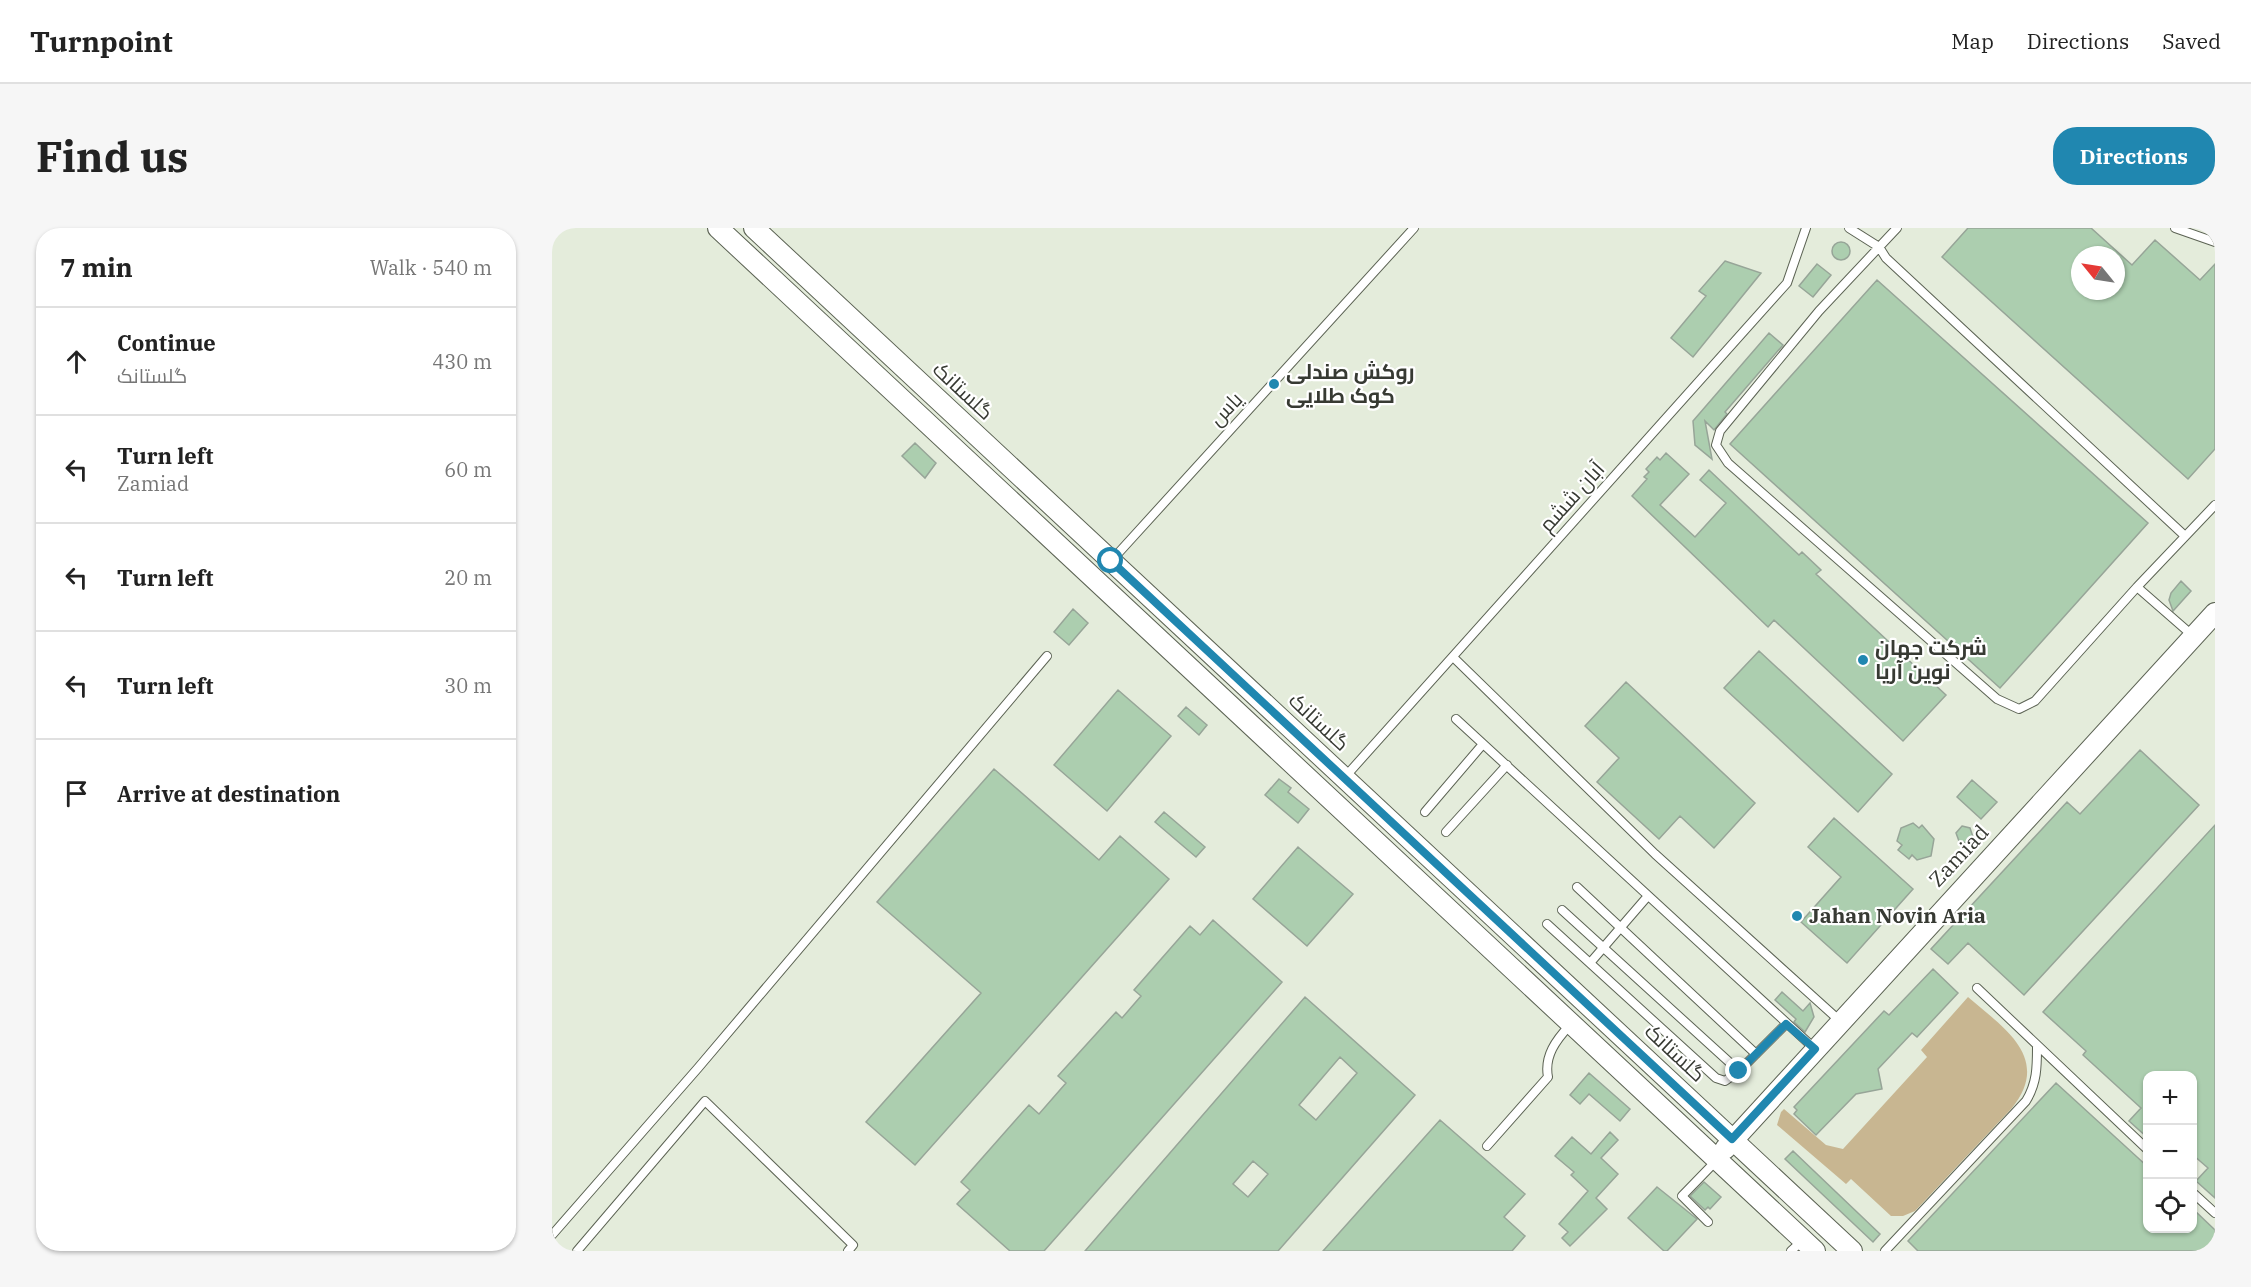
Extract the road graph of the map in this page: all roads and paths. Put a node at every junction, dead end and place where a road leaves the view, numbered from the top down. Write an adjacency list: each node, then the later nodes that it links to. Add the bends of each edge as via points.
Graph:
1 (718, 228): 33 (street)
2 (754, 228): 12 (street, گلستانک)
3 (1414, 228): 12 (lane, یاس)
4 (1806, 228): 17 (lane, آبان ششم, via 1787,283)
5 (1849, 228): 9 (lane)
6 (1897, 228): 9 (lane)
7 (2175, 228): 8 (lane)
8 (2215, 242)
9 (1879, 247): 11 (lane, via 1886,258); 13 (lane, via 1819,311 1720,431 1716,446 1728,462 1997,699 2019,709 2035,702)
10 (2215, 505): 11 (lane)
11 (2185, 536): 13 (lane)
12 (1111, 561): 21 (street, گلستانک)
13 (2137, 587): 15 (lane)
14 (2215, 613): 15 (street, Zamiad)
15 (2194, 636): 32 (street, Zamiad)
16 (1047, 656): 46 (lane)
17 (1453, 657): 21 (lane, آبان ششم); 32 (lane, via 1655,854)
18 (1456, 719): 19 (lane)
19 (1483, 744): 20 (lane); 22 (lane)
20 (1507, 765): 23 (lane); 25 (lane)
21 (1344, 778): 39 (street, گلستانک)
22 (1425, 812)
23 (1446, 832)
24 (1577, 887): 28 (lane)
25 (1647, 897): 28 (lane); 34 (lane)
26 (1562, 910): 29 (lane)
27 (1547, 924): 30 (lane)
28 (1621, 927): 29 (lane); 37 (lane)
29 (1603, 948): 30 (lane); 38 (lane)
30 (1590, 963): 38 (lane, via 1716,1078 1725,1081)
31 (1977, 988): 35 (lane)
32 (1840, 1021): 36 (street, Zamiad)
33 (1571, 1024): 41 (lane, via 1552,1049 1546,1064 1548,1077); 42 (street)
34 (1786, 1024): 36 (lane); 37 (lane)
35 (2037, 1047): 40 (lane); 51 (lane, via 2037,1072 2026,1101)
36 (1815, 1049): 39 (street, Zamiad)
37 (1756, 1053): 38 (lane)
38 (1739, 1071)
39 (1732, 1139): 42 (street, Zamiad); 50 (street, گلستانک)
40 (2143, 1145)
41 (1487, 1146)
42 (1717, 1160): 45 (lane, via 1682,1196); 47 (street)
43 (2197, 1196): 44 (lane)
44 (2215, 1213)
45 (1708, 1222)
46 (552, 1235)
47 (1803, 1247)
48 (577, 1251): 49 (lane, via 705,1101 853,1245)
49 (848, 1251)
50 (1852, 1251)
51 (1885, 1251)

